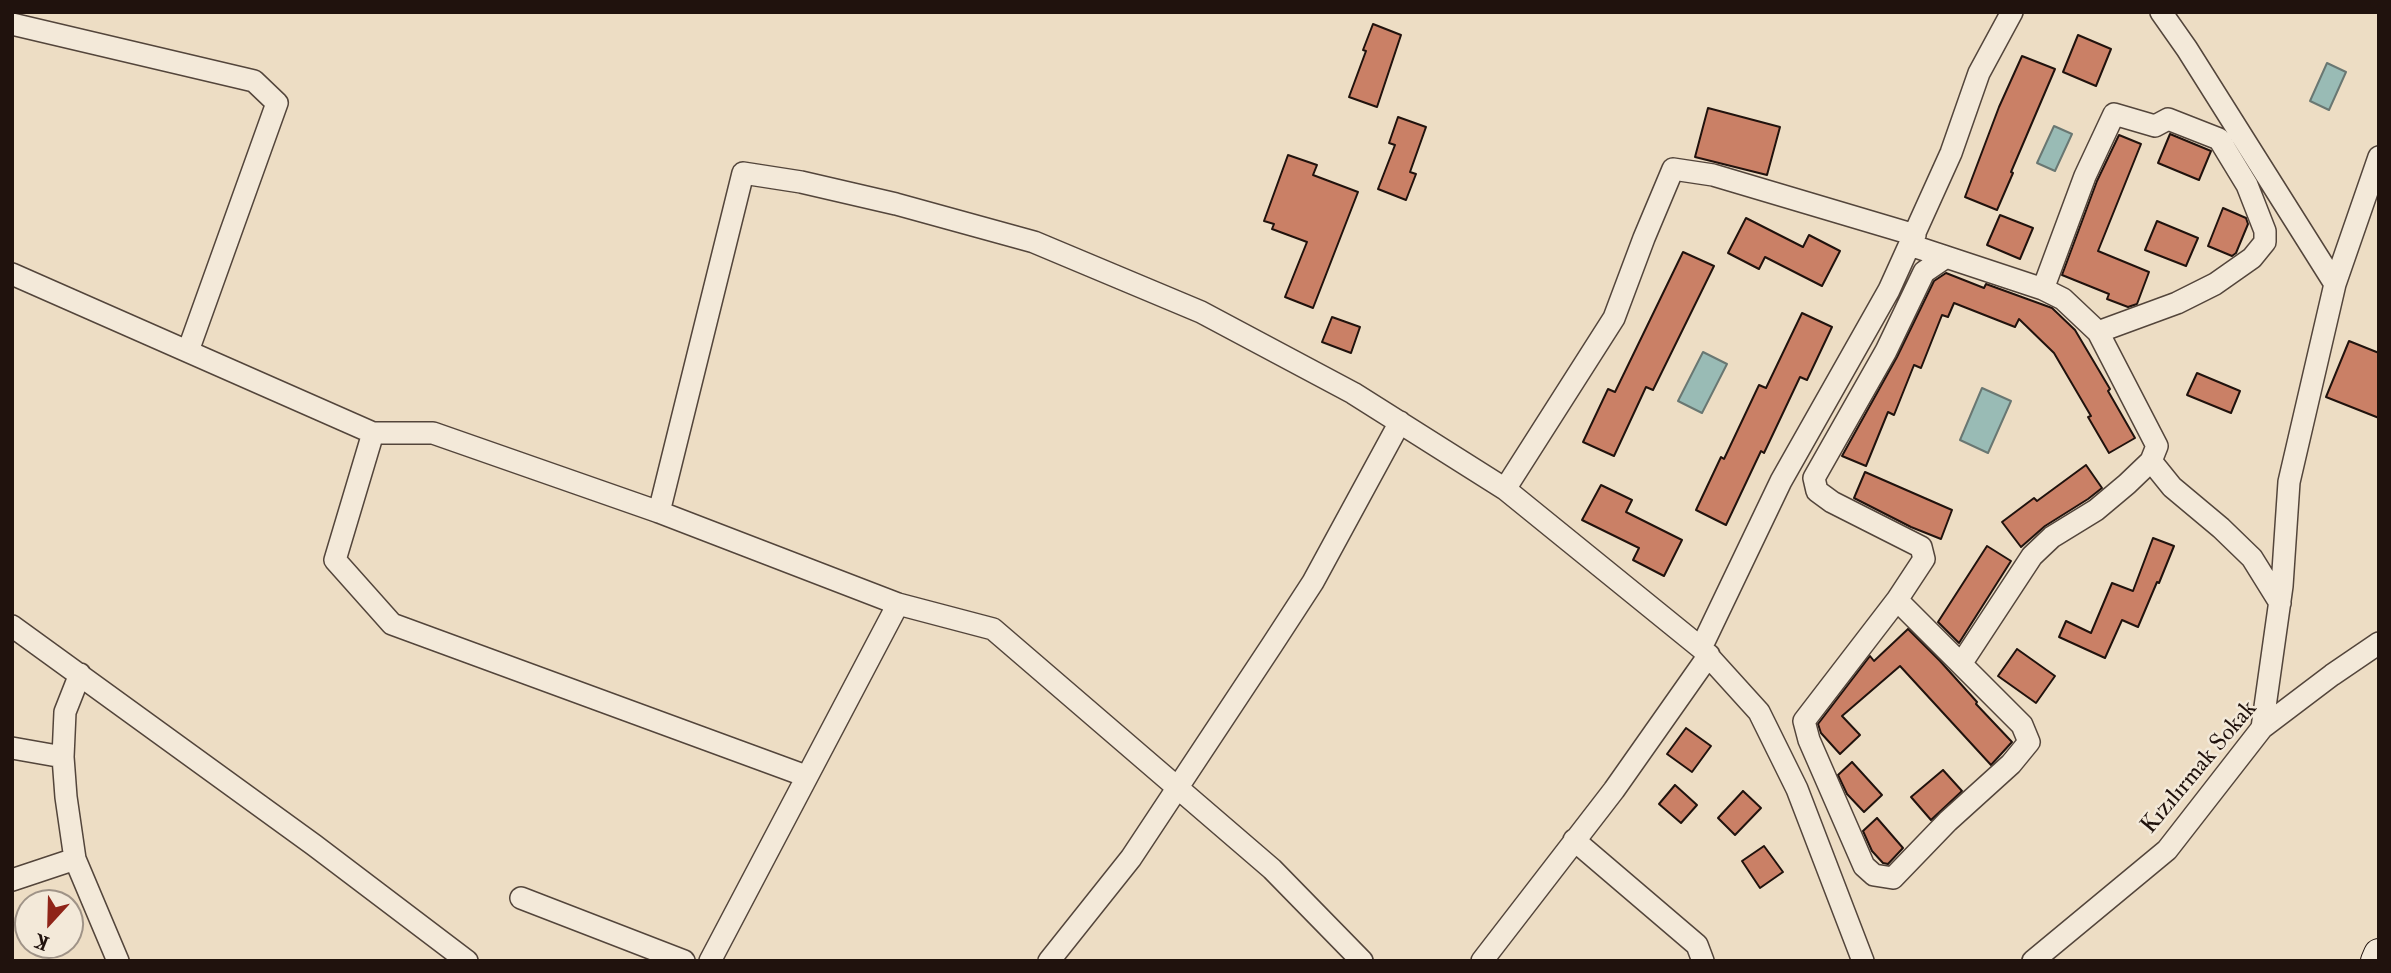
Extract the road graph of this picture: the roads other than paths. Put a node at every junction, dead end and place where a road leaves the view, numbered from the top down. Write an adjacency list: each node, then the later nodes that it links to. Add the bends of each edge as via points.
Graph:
1 (2012, 12): 5 (street, via 1979,73 1951,153)
2 (2161, 12): 8 (street)
3 (12, 24): 11 (street, via 254,81 277,103)
4 (2379, 158): 8 (street)
5 (1912, 240): 6 (street); 15 (street, via 1713,175 1673,169 1614,318); 22 (street, via 1889,290 1781,481)
6 (1946, 257): 9 (street); 17 (street, via 1924,272 1886,351 1814,478 1817,491 1832,502 1921,547 1924,559)
7 (12, 274): 11 (street)
8 (2335, 285): 18 (street, via 2289,481)
9 (2043, 289): 10 (street, via 2063,299); 10 (street, via 2085,176 2114,114 2155,126 2168,120 2219,139 2247,185 2265,231 2264,242 2252,258 2215,284)
10 (2098, 332): 14 (street, via 2157,446)
11 (188, 351): 13 (street)
12 (1400, 422): 15 (street); 16 (street, via 1201,312 1034,242 896,204 743,173); 29 (street, via 1313,582)
13 (373, 433): 16 (street, via 433,433); 28 (street, via 335,560 392,624)
14 (2151, 461): 18 (street, via 2172,487 2252,558); 23 (street, via 2096,510 2052,537 2032,556)
15 (1505, 489): 22 (street)
16 (659, 512): 19 (street)
17 (1897, 600): 23 (street); 23 (street, via 1804,721 1852,842 1874,875 1893,878 2029,741 2022,725)
18 (2280, 603): 25 (street)
19 (898, 604): 28 (street); 29 (street, via 993,629)
20 (12, 626): 24 (street)
21 (2379, 643): 25 (street, Kızılırmak Sokak)
22 (1705, 652): 30 (street, via 1614,790); 43 (street, via 1759,712 1797,789)
23 (1961, 664)
24 (80, 674): 27 (street, via 65,712); 36 (street)
25 (2262, 728): 44 (street, Kızılırmak Sokak, via 2167,850)
26 (12, 748): 27 (street)
27 (63, 757): 31 (street)
28 (806, 776): 38 (street)
29 (1178, 788): 39 (street, via 1131,858); 40 (street, via 1272,869)
30 (1574, 839): 41 (street); 42 (street, via 1697,945)
31 (75, 859): 32 (street); 35 (street)
32 (12, 880)
33 (521, 898): 37 (street)
34 (2379, 954): 45 (street)
35 (118, 961)
36 (467, 961)
37 (684, 961)
38 (710, 961)
39 (1049, 961)
40 (1362, 961)
41 (1482, 961)
42 (1703, 961)
43 (1863, 961)
44 (2033, 961)
45 (2376, 961)

